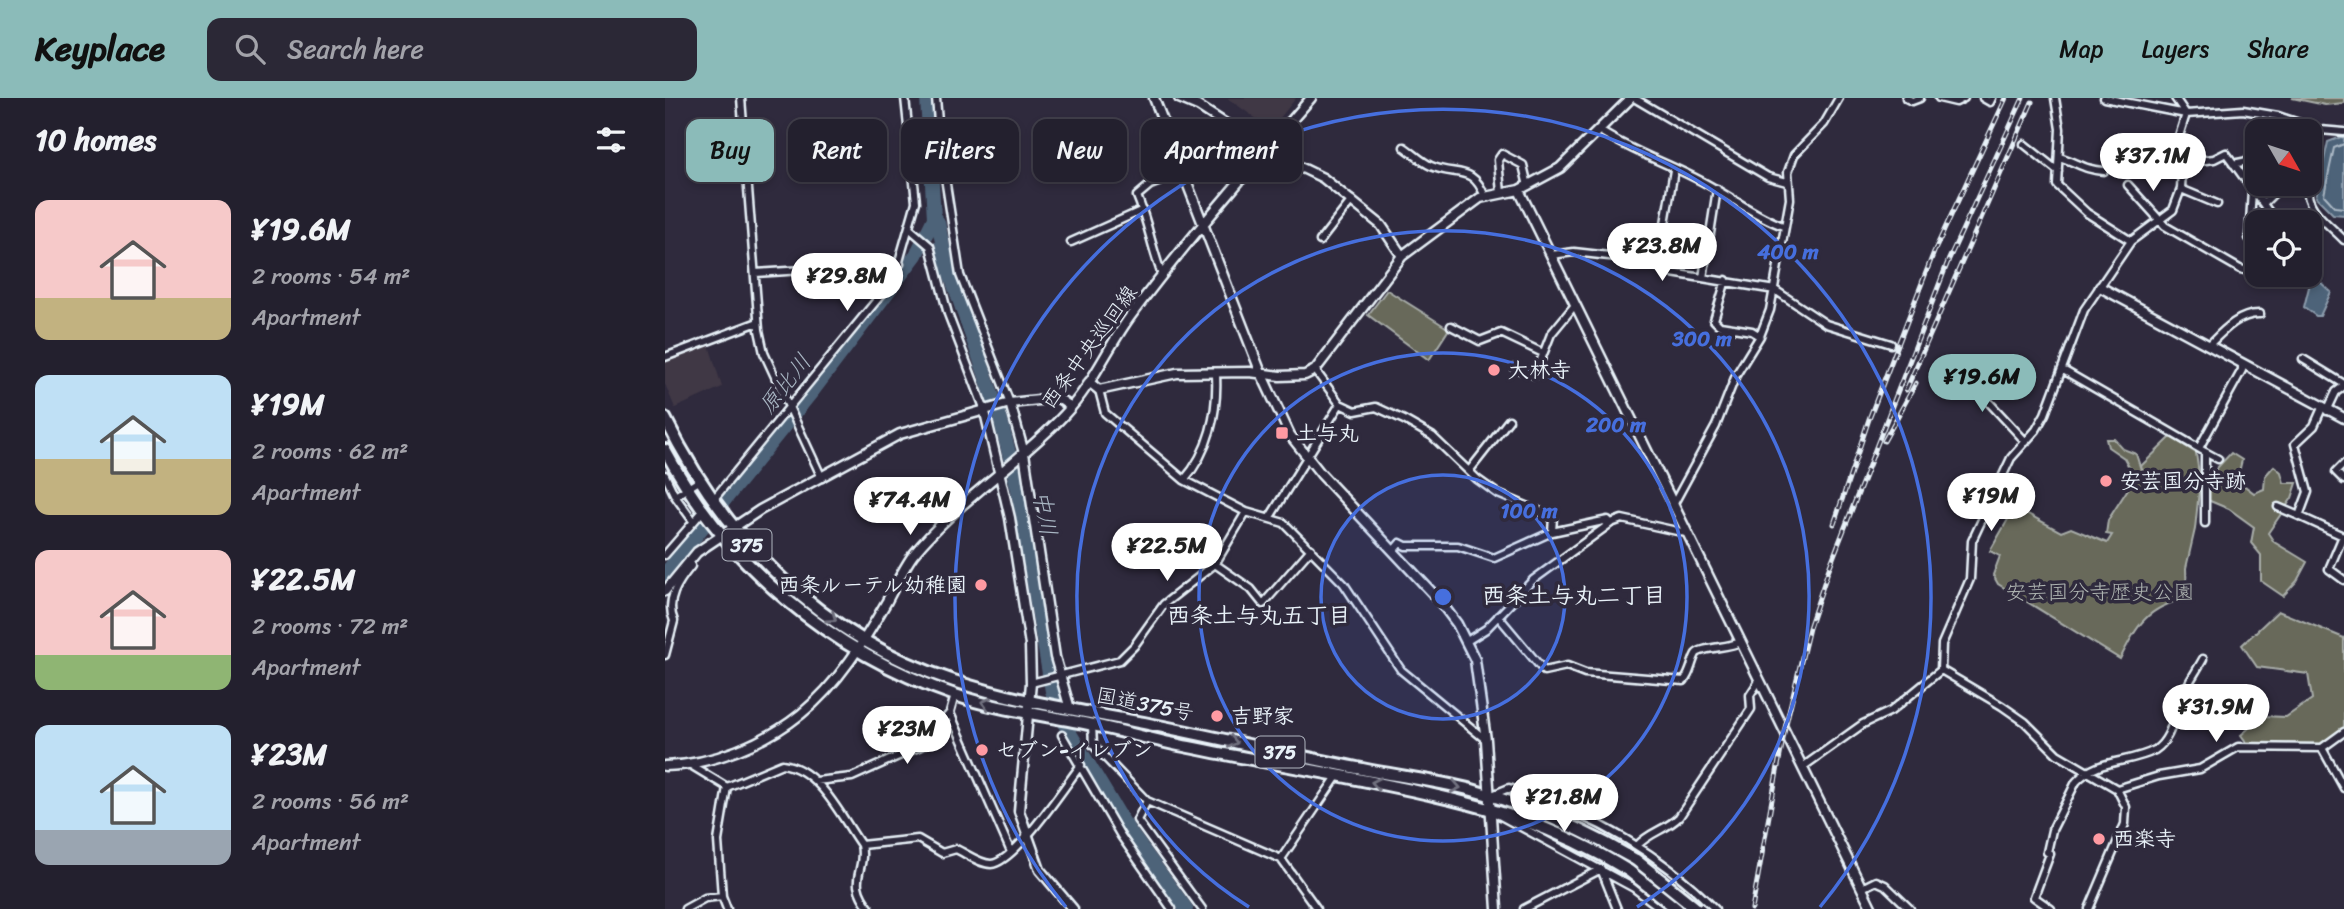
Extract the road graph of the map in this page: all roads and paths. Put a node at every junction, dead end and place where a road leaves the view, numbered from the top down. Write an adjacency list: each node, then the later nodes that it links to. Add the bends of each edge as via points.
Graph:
1 (741, 98): 69 (street)
2 (905, 98): 59 (street, via 916,202)
3 (936, 98): 95 (street, via 960,275)
4 (1154, 98): 19 (street)
5 (1179, 98): 20 (street)
6 (1311, 98): 21 (street, 西条中央巡回線)
7 (1632, 98): 24 (street); 38 (street, via 1768,177)
8 (1839, 98): 38 (street, via 1824,124 1794,155)
9 (1906, 98): 10 (street)
10 (1920, 98)
11 (1939, 98): 12 (street, via 1956,102)
12 (1963, 98)
13 (1983, 98): 14 (street, via 1990,102)
14 (1992, 98)
15 (2055, 98): 29 (street)
16 (2104, 98): 18 (street)
17 (2175, 98): 18 (street)
18 (2186, 114): 22 (street, via 2243,110); 30 (street, via 2175,152)
19 (1163, 119)
20 (1214, 119)
21 (1293, 119)
22 (2288, 119)
23 (2322, 130): 25 (street)
24 (1600, 131): 34 (street); 43 (street, via 1560,168)
25 (2344, 132)
26 (2119, 138): 30 (street)
27 (2024, 144): 35 (street)
28 (1404, 147): 50 (street, via 1429,165 1465,172)
29 (2059, 157): 35 (street); 36 (street, via 2086,170)
30 (2179, 160): 32 (street, via 2214,159 2226,153); 45 (street)
31 (2245, 162): 32 (street)
32 (2233, 164): 37 (street)
33 (1302, 167): 51 (street)
34 (1674, 170): 44 (street); 67 (street)
35 (2058, 170): 62 (street, via 2057,185 2087,213)
36 (2104, 170)
37 (2245, 180)
38 (1787, 181): 58 (street, via 1790,199)
39 (1161, 182): 54 (street, via 1138,192)
40 (1188, 182): 57 (street)
41 (1238, 182): 57 (street, 西条中央巡回線)
42 (2128, 185): 56 (street)
43 (1524, 188): 46 (street); 46 (street, via 1523,166 1502,154 1498,160); 64 (street)
44 (1717, 189): 58 (street, via 1759,217); 71 (street)
45 (2181, 190): 52 (street); 56 (street, via 2173,210)
46 (1501, 193): 50 (street)
47 (2257, 196): 53 (street)
48 (2271, 196): 53 (street)
49 (2307, 196): 60 (street, via 2312,208)
50 (1485, 197): 65 (street)
51 (1352, 200): 61 (street); 65 (street, via 1381,225)
52 (2217, 204)
53 (2263, 204): 55 (street)
54 (1143, 210): 63 (street); 70 (street)
55 (2267, 210)
56 (2157, 219): 62 (street); 68 (street)
57 (1203, 223): 70 (street, 西条中央巡回線); 90 (street)
58 (1783, 226): 74 (street)
59 (911, 230): 66 (street); 98 (street, via 930,246 949,314)
60 (2344, 240)
61 (1319, 241)
62 (2131, 241): 73 (street)
63 (1072, 242)
64 (1551, 255): 67 (street, via 1574,252); 75 (street)
65 (1402, 256): 87 (street)
66 (900, 264): 69 (street); 100 (street, via 894,279)
67 (1658, 265): 71 (street, via 1672,273)
68 (2245, 270)
69 (755, 273): 77 (street)
70 (1162, 275): 92 (street, 西条中央巡回線)
71 (1703, 278): 72 (street)
72 (1726, 280): 74 (street); 79 (street, via 1714,320 1720,326)
73 (2100, 287): 81 (street); 89 (street, via 2084,310)
74 (1775, 290): 79 (street); 80 (street, via 1826,324)
75 (1575, 305): 82 (street, via 1551,334); 121 (street)
76 (2260, 314): 81 (street, via 2250,313 2238,320)
77 (758, 322): 83 (street); 100 (street, via 764,353)
78 (1451, 326): 82 (street, via 1481,341 1501,332)
79 (1760, 336): 121 (street)
80 (1891, 344)
81 (2209, 345): 85 (street)
82 (1543, 353): 86 (street, via 1535,375)
83 (665, 358)
84 (2303, 359): 93 (street)
85 (2242, 363): 99 (street); 106 (street)
86 (1515, 368)
87 (1315, 370): 90 (street, via 1304,375); 96 (street)
88 (1951, 370): 104 (street, via 1971,383)
89 (2063, 370): 104 (street, via 2045,414); 106 (street)
90 (1261, 373): 91 (street); 108 (street, via 1290,435)
91 (1216, 375): 94 (street, via 1177,373); 115 (street, via 1213,419 1194,469)
92 (1089, 382): 94 (street); 97 (street, 西条中央巡回線)
93 (2344, 385): 99 (street)
94 (1099, 390): 115 (street, via 1105,412)
95 (1008, 404): 97 (street, via 1058,398); 98 (street); 107 (street)
96 (1340, 404): 108 (street); 112 (street, via 1355,411 1376,407 1404,419 1431,436)
97 (1071, 407): 107 (street, 西条中央巡回線)
98 (986, 408): 111 (street); 114 (street, via 900,434)
99 (2325, 409): 102 (street); 125 (street, via 2295,444 2308,492)
100 (792, 410): 114 (street); 120 (street)
101 (665, 418): 117 (highway, 国道375号 / 375)
102 (2344, 418)
103 (1509, 420): 112 (street)
104 (2027, 442): 148 (street, via 2011,458 1972,541 1970,579 1942,645)
105 (665, 450): 118 (highway, 国道375号 / 375)
106 (2202, 450): 109 (street); 129 (street)
107 (1023, 454): 111 (street, 西条中央巡回線); 149 (street)
108 (1307, 458): 126 (street); 135 (street)
109 (2218, 459)
110 (2344, 464): 116 (street, via 2336,472)
111 (1002, 470): 142 (street, 西条中央巡回線, via 943,521 911,558); 151 (street, via 1030,645)
112 (1468, 471): 131 (street, via 1498,494 1553,517)
113 (665, 475): 119 (street)
114 (822, 478): 130 (street, via 760,510)
115 (1184, 480): 124 (street)
116 (2344, 480)
117 (699, 481): 118 (street); 120 (highway, 国道375号 / 375)
118 (688, 488): 119 (street); 123 (highway, 国道375号 / 375)
119 (675, 496): 127 (street)
120 (713, 500): 130 (highway, 国道375号 / 375)
121 (1673, 505): 132 (street)
122 (2278, 508): 125 (street)
123 (703, 511): 127 (street); 133 (highway, 国道375号 / 375)
124 (1246, 512): 126 (street); 138 (street)
125 (2299, 516): 139 (street, via 2343,536 2329,569)
126 (1270, 517): 134 (street, via 1284,523)
127 (693, 521): 136 (street)
128 (1611, 523): 131 (street); 132 (street, via 1622,519); 141 (street, via 1533,580)
129 (2205, 523)
130 (733, 530): 133 (street); 142 (highway, 国道375号 / 375, one-way to 142, via 805,599)
131 (1552, 532): 135 (street, via 1494,558 1458,546 1401,543)
132 (1686, 533): 144 (street)
133 (723, 537): 137 (street); 145 (highway, 国道375号 / 375, via 796,610)
134 (1311, 550): 138 (street, via 1263,604 1251,589); 160 (street, via 1344,584 1401,670)
135 (1394, 550): 143 (street, via 1439,600)
136 (665, 555)
137 (689, 560): 140 (street); 146 (street, via 691,566 675,586 670,612 674,621)
138 (1215, 565): 149 (street, via 1164,604 1120,660)
139 (2344, 580)
140 (665, 591)
141 (1498, 616): 143 (street); 144 (street, via 1543,671 1567,666 1585,673 1684,681 1702,649 1730,648)
142 (864, 641): 145 (street, 西条中央巡回線); 153 (highway, 国道375号 / 375, via 955,682)
143 (1467, 641): 160 (street, via 1480,681)
144 (1740, 642): 150 (street)
145 (857, 652): 152 (highway, 国道375号 / 375); 162 (street, via 825,694 799,716 751,744)
146 (665, 655)
147 (2203, 659): 166 (street, via 2164,742 2155,750)
148 (1941, 670): 165 (street, via 1891,710); 166 (street, via 2002,706 2057,754)
149 (1059, 675): 151 (street); 154 (street)
150 (1759, 681): 165 (street); 176 (street, via 1750,695 1751,709 1679,817)
151 (1031, 683): 153 (street)
152 (955, 695): 155 (street); 156 (highway, 国道375号 / 375, one-way to 152)
153 (1030, 701): 154 (highway, 国道375号 / 375); 156 (street)
154 (1070, 709): 173 (highway, 国道375号 / 375, one-way to 173)
155 (950, 713): 168 (street, via 923,745 852,777); 177 (street)
156 (1028, 714): 157 (highway, 国道375号 / 375); 174 (street, via 1019,811)
157 (1089, 724): 167 (highway, 国道375号 / 375); 172 (street, via 1093,745)
158 (2344, 732): 161 (street)
159 (1062, 735): 163 (street)
160 (1486, 740): 173 (street)
161 (2322, 748): 170 (street); 171 (street, via 2238,747 2200,769)
162 (689, 764): 164 (street); 169 (street)
163 (1081, 765): 174 (street); 189 (street, via 1121,836)
164 (665, 766)
165 (1804, 766): 182 (street)
166 (2088, 772): 171 (street); 200 (street, via 2075,782 2052,830 2050,854 2035,889 2034,897)
167 (1338, 775): 173 (highway, 国道375号 / 375, one-way to 167); 178 (street)
168 (816, 781): 169 (street, via 782,764); 175 (street)
169 (727, 787): 183 (street, via 718,841)
170 (2344, 788)
171 (2117, 789): 201 (street, via 2126,807 2125,824)
172 (1147, 801): 178 (street); 190 (street, via 1137,820)
173 (1490, 802): 176 (street, via 1509,788 1577,811); 180 (street, via 1513,825); 192 (street); 196 (highway, 国道375号 / 375, bridge, via 1581,843 1629,871); 197 (highway, 国道375号 / 375, bridge, via 1563,821 1636,860)
174 (1026, 836): 177 (street); 188 (street, via 1040,870)
175 (861, 845): 177 (street, via 918,839 942,853 956,849 989,864); 187 (street, via 856,882)
176 (1637, 846): 179 (street)
177 (1011, 852)
178 (1281, 859): 191 (street)
179 (1655, 859): 181 (street); 184 (street)
180 (1601, 869): 181 (street); 193 (street); 194 (street)
181 (1634, 887): 195 (street)
182 (1862, 888): 198 (street); 199 (street, via 1876,881)
183 (722, 895): 185 (street); 186 (street)
184 (1710, 907)
185 (685, 909)
186 (727, 909)
187 (870, 909)
188 (1073, 909)
189 (1172, 909)
190 (1202, 909)
191 (1317, 909)
192 (1497, 909)
193 (1524, 909)
194 (1617, 909)
195 (1662, 909)
196 (1677, 909)
197 (1697, 909)
198 (1872, 909)
199 (1910, 909)
200 (2051, 909)
201 (2089, 909)

